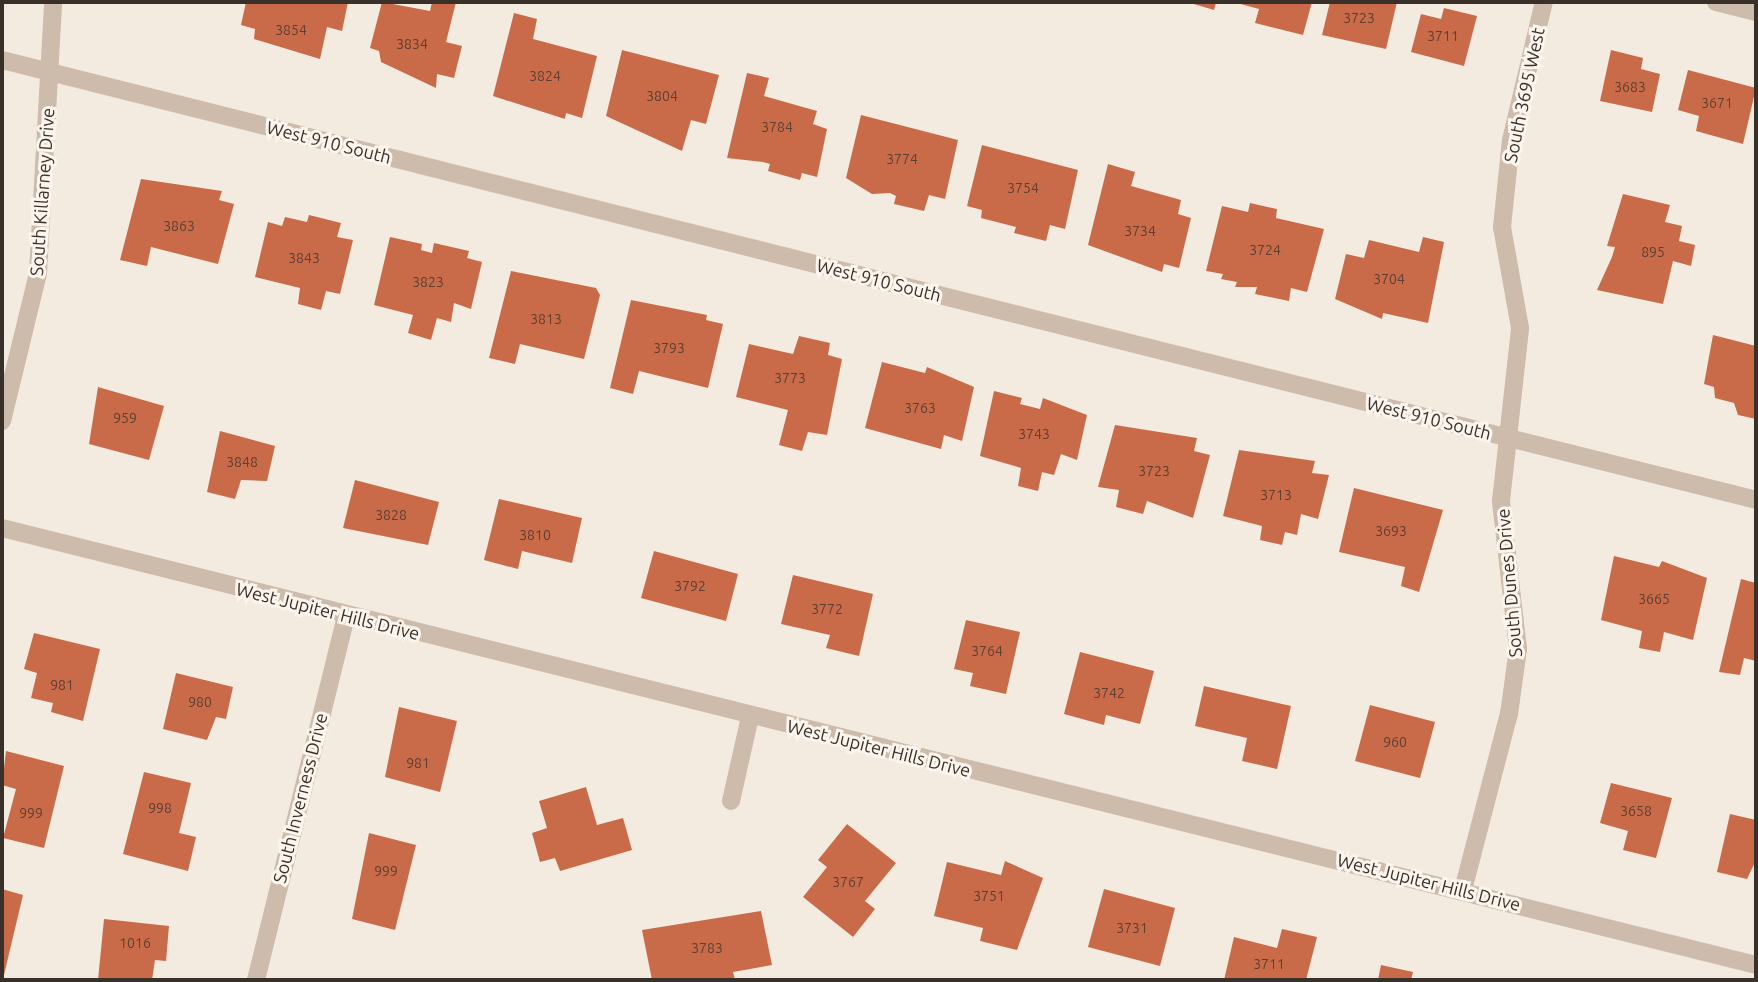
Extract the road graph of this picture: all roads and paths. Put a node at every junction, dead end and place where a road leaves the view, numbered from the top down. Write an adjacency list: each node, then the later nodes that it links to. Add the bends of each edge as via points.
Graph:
1 (53, 2): 6 (street, South Killarney Drive)
2 (1544, 2): 8 (street, South 3695 West, via 1511,140 1502,227 1520,328)
3 (1716, 2): 4 (street)
4 (1756, 12)
5 (2, 60): 6 (street, West 910 South)
6 (49, 72): 7 (street, South Killarney Drive, via 38,273); 8 (street, West 910 South)
7 (2, 421)
8 (1510, 438): 9 (street, West 910 South); 14 (street, South Dunes Drive, via 1502,501 1518,649 1509,714)
9 (1756, 500)
10 (2, 528): 11 (street, West Jupiter Hills Drive)
11 (346, 615): 12 (street, West Jupiter Hills Drive); 16 (street, South Inverness Drive)
12 (750, 717): 13 (street); 14 (street, West Jupiter Hills Drive)
13 (731, 802)
14 (1463, 890): 15 (street, West Jupiter Hills Drive)
15 (1756, 965)
16 (256, 980)

